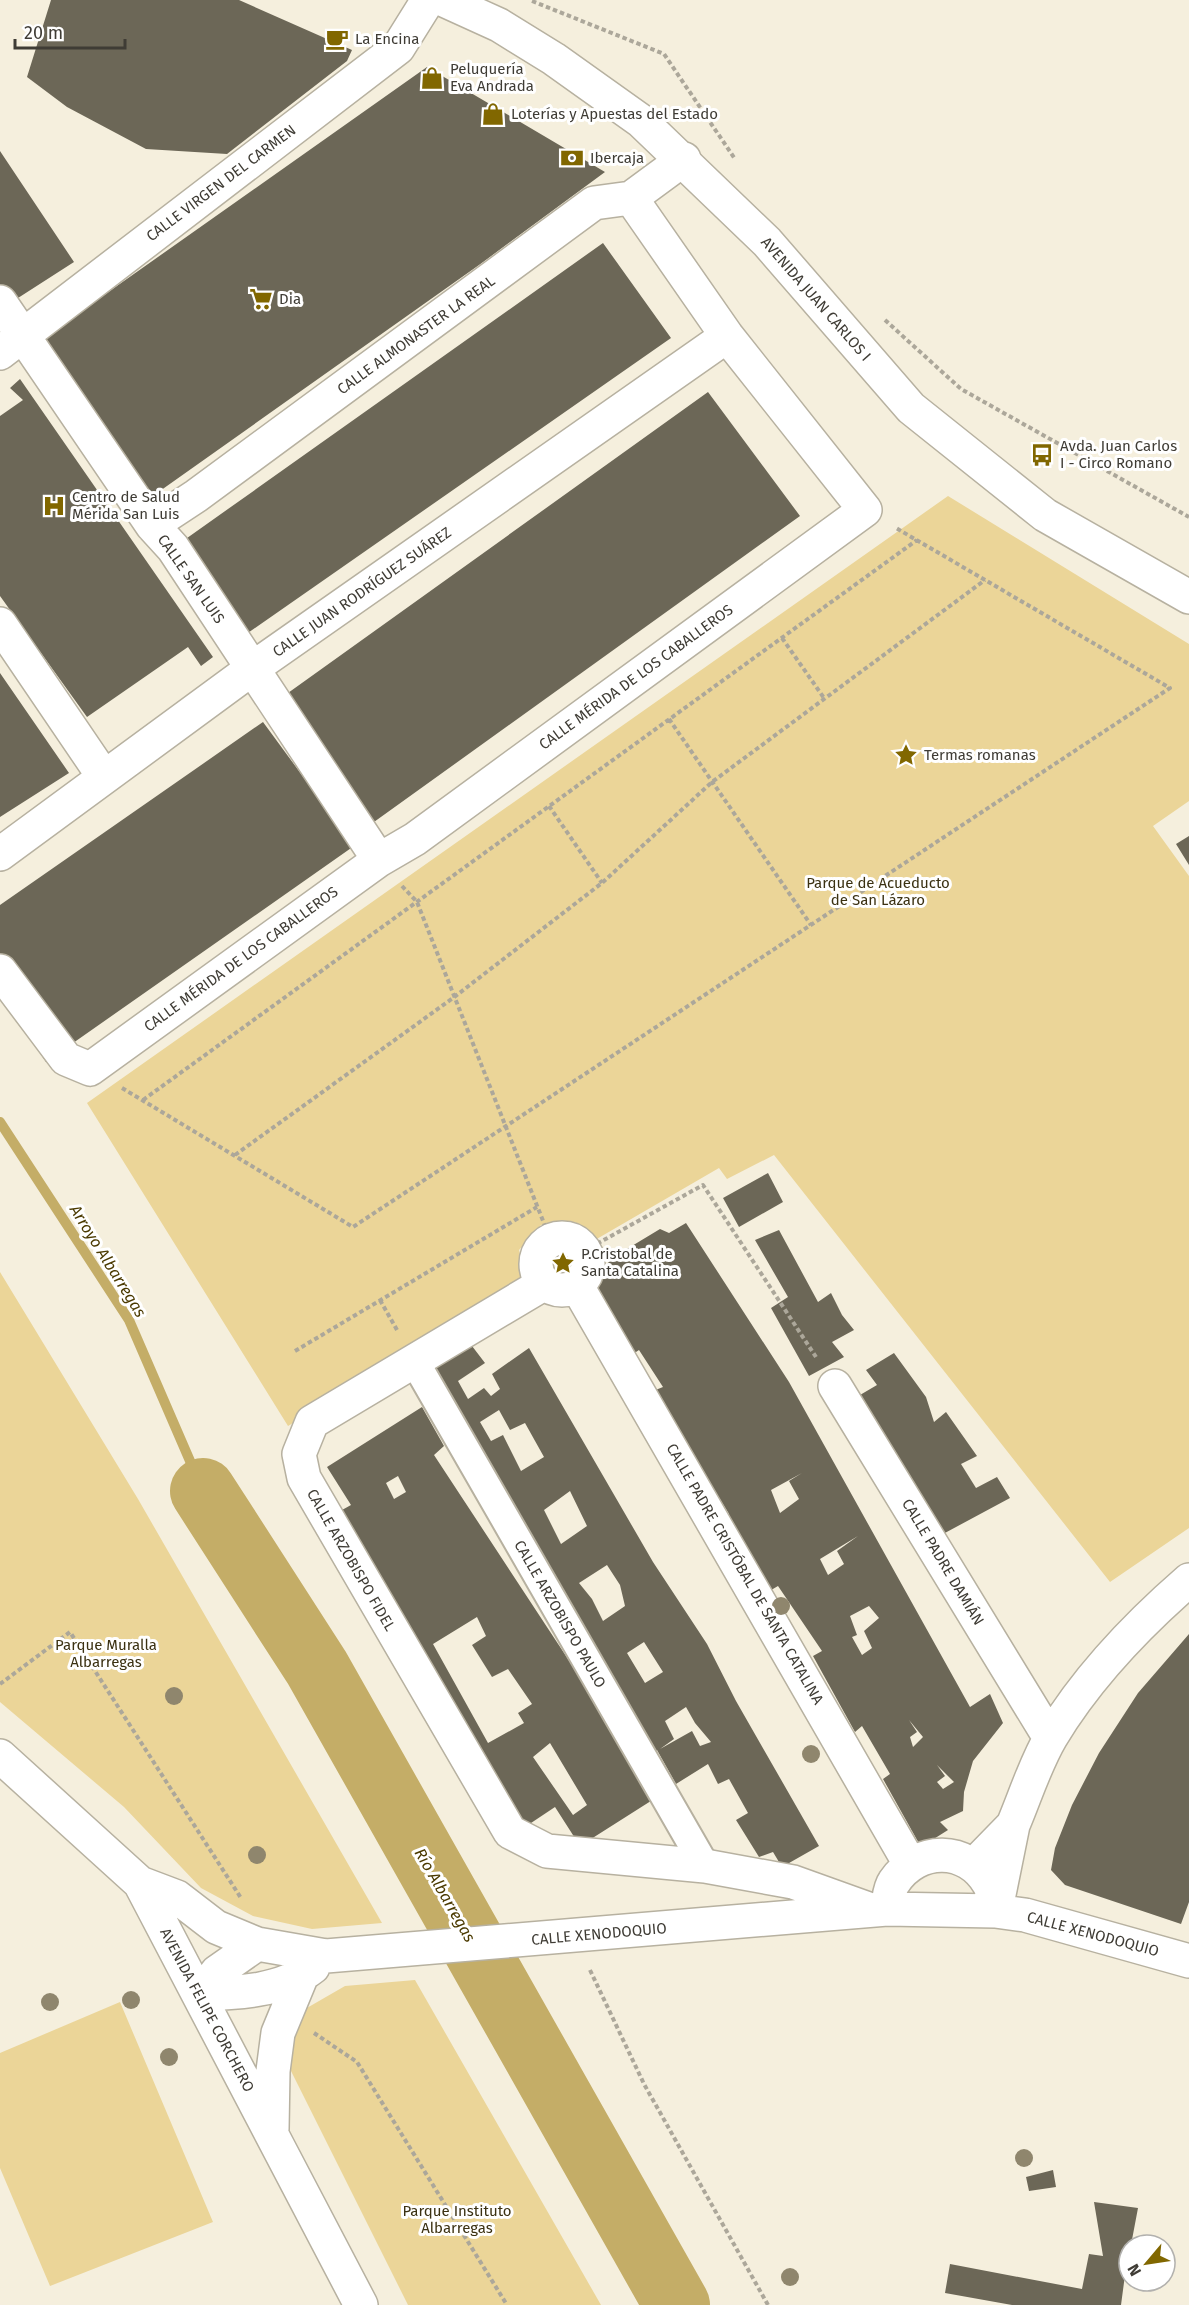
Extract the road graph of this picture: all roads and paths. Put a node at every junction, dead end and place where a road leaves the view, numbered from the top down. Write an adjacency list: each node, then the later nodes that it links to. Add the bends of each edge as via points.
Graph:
1 (428, 0): 10 (street, CALLE VIRGEN DEL CARMEN, via 398,48)
2 (444, 0): 4 (street, AVENIDA JUAN CARLOS I, via 499,25 554,59 641,121)
3 (529, 0): 5 (path, via 664,54)
4 (684, 159): 6 (street, CALLE ALMONASTER LA REAL); 16 (street, AVENIDA JUAN CARLOS I, via 768,242 911,408 1045,515)
5 (738, 163)
6 (631, 198): 9 (street); 13 (street, CALLE ALMONASTER LA REAL, via 594,203)
7 (0, 302): 10 (street, CALLE SAN LUIS)
8 (876, 312): 12 (path, via 961,389)
9 (727, 336): 11 (street); 19 (street, CALLE JUAN RODRÍGUEZ SUÁREZ)
10 (12, 345): 13 (street, CALLE SAN LUIS)
11 (865, 510): 14 (path); 26 (street, CALLE MÉRIDA DE LOS CABALLEROS, via 424,832)
12 (1189, 517)
13 (152, 525): 19 (street, CALLE SAN LUIS, via 173,548)
14 (917, 540): 15 (path); 18 (path)
15 (985, 580): 20 (path); 29 (path, via 1170,688)
16 (1189, 597)
17 (0, 624): 22 (street)
18 (782, 638): 20 (path); 21 (path)
19 (253, 668): 22 (street, CALLE JUAN RODRÍGUEZ SUÁREZ); 26 (street, CALLE SAN LUIS)
20 (824, 698): 23 (path)
21 (669, 719): 23 (path); 24 (path)
22 (104, 777): 25 (street, CALLE JUAN RODRÍGUEZ SUÁREZ)
23 (712, 782): 27 (path); 29 (path)
24 (549, 806): 27 (path); 28 (path)
25 (0, 854)
26 (379, 860): 28 (path); 32 (street, CALLE MÉRIDA DE LOS CABALLEROS)
27 (602, 883): 31 (path)
28 (417, 902): 31 (path); 33 (path)
29 (811, 925): 34 (path)
30 (0, 971): 32 (street, via 66,1059)
31 (453, 998): 34 (path); 35 (path)
32 (90, 1069): 33 (path)
33 (143, 1100): 35 (path)
34 (505, 1127): 35 (path, via 352,1227); 36 (path)
35 (235, 1155)
36 (537, 1207): 37 (path); 40 (path)
37 (551, 1241): 38 (street, via 568,1239); 39 (street, via 543,1247 537,1261 538,1274)
38 (584, 1251): 39 (street, via 587,1272); 42 (path, via 704,1185)
39 (561, 1284): 41 (street, CALLE ARZOBISPO FIDEL); 49 (street, CALLE PADRE CRISTÓBAL DE SANTA CATALINA)
40 (295, 1351)
41 (415, 1362): 48 (street, CALLE ARZOBISPO FIDEL, via 312,1422 298,1454 304,1478); 51 (street, CALLE ARZOBISPO PAULO)
42 (835, 1386): 45 (street, CALLE PADRE DAMIÁN)
43 (1189, 1580): 45 (street, via 1147,1616 1094,1676)
44 (0, 1684): 56 (path, via 70,1632)
45 (1050, 1738): 47 (street)
46 (0, 1756): 52 (street, AVENIDA FELIPE CORCHERO)
47 (1013, 1825): 50 (street); 54 (street)
48 (510, 1833): 51 (street, CALLE XENODOQUIO, via 547,1851)
49 (910, 1864): 50 (street, via 942,1854); 53 (street, via 893,1883)
50 (974, 1865): 54 (street, via 990,1886)
51 (705, 1866): 53 (street, CALLE XENODOQUIO, via 793,1882)
52 (140, 1882): 56 (street, via 177,1897 216,1927); 59 (street, AVENIDA FELIPE CORCHERO)
53 (879, 1909): 54 (street, CALLE XENODOQUIO); 55 (street, CALLE XENODOQUIO)
54 (995, 1911): 57 (street, CALLE XENODOQUIO, via 1025,1915)
55 (574, 1936): 58 (street, CALLE XENODOQUIO); 64 (path, via 644,2084)
56 (265, 1945): 58 (street); 59 (street, via 217,1972)
57 (1189, 1961)
58 (314, 1966): 59 (street, via 245,1993); 60 (street)
59 (200, 1994): 61 (street, AVENIDA FELIPE CORCHERO)
60 (282, 2023): 61 (street, via 273,2071); 63 (path, via 319,2034 357,2062)
61 (272, 2134): 62 (street, AVENIDA FELIPE CORCHERO)
62 (361, 2305)
63 (507, 2305)
64 (768, 2305)

